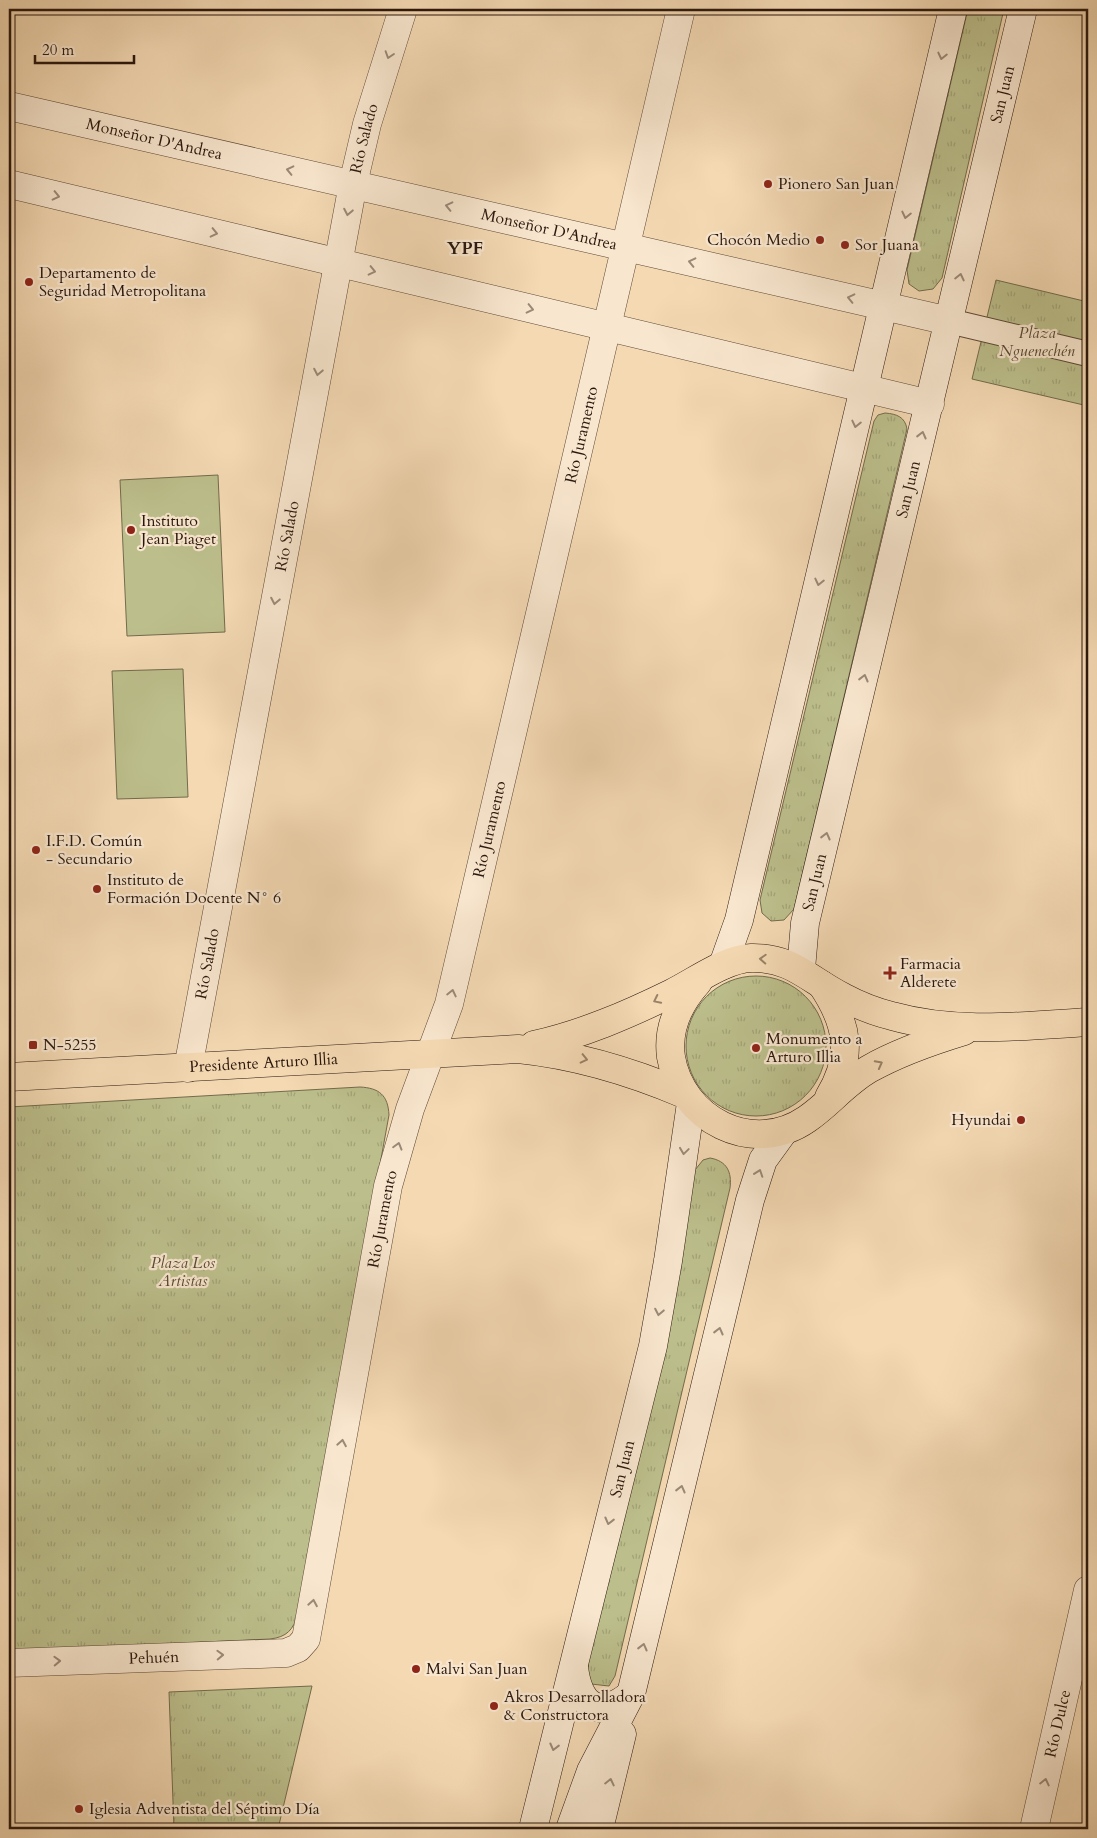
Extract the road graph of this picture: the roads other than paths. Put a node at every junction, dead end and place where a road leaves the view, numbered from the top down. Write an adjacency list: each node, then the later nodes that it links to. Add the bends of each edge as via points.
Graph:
1 (404, 9): 7 (street, Río Salado, one-way to 7, via 367,124)
2 (681, 9): 8 (street, Río Juramento)
3 (953, 9): 10 (street, one-way to 10)
4 (1022, 9): 11 (street, San Juan, one-way to 4)
5 (9, 106): 7 (street, Monseñor D'Andrea, one-way to 5)
6 (9, 184): 9 (street, one-way to 9)
7 (354, 184): 8 (street, Monseñor D'Andrea, one-way to 7); 9 (street, Río Salado, one-way to 9)
8 (625, 247): 10 (street, Monseñor D'Andrea, one-way to 8); 12 (street, Río Juramento)
9 (338, 263): 12 (street, one-way to 12); 22 (street, Río Salado, one-way to 22)
10 (884, 306): 11 (street, Monseñor D'Andrea); 14 (street)
11 (950, 321): 13 (street, Monseñor D'Andrea); 15 (street, San Juan)
12 (607, 327): 14 (street); 21 (street, Río Juramento, one-way to 12, via 449,1004)
13 (1088, 354)
14 (865, 389): 15 (street); 16 (street, one-way to 16, via 739,920)
15 (930, 404): 17 (street, San Juan, one-way to 15, via 805,923)
16 (712, 972): 17 (main road, Presidente Arturo Illia, one-way to 16, via 776,959 749,958); 20 (main road, Presidente Arturo Illia, one-way to 20, via 590,1030); 24 (main road, Presidente Arturo Illia, via 684,998 674,1021 670,1046 674,1071)
17 (811, 977): 19 (main road, Presidente Arturo Illia, via 844,998 893,1017); 25 (main road, Presidente Arturo Illia, via 836,1006 844,1030 845,1056 838,1081)
18 (1088, 1022): 19 (main road, Presidente Arturo Illia)
19 (974, 1028): 25 (main road, Presidente Arturo Illia, one-way to 19, via 847,1084 892,1057)
20 (518, 1049): 21 (main road, Presidente Arturo Illia); 24 (main road, Presidente Arturo Illia, one-way to 24, via 549,1052 615,1067)
21 (430, 1054): 22 (main road, Presidente Arturo Illia); 28 (street, Río Juramento, one-way to 21, via 308,1632 388,1186 397,1148)
22 (188, 1068): 23 (main road, Presidente Arturo Illia)
23 (9, 1078)
24 (687, 1098): 26 (main road, Presidente Arturo Illia, via 710,1120 733,1131 758,1134); 30 (street, San Juan, one-way to 30, via 668,1261 653,1346)
25 (825, 1102): 26 (main road, Presidente Arturo Illia, via 806,1120)
26 (784, 1131): 31 (street, one-way to 26, via 750,1200 763,1160)
27 (1088, 1590): 35 (street, Río Dulce, one-way to 27)
28 (298, 1648): 29 (street, Pehuén, one-way to 28, via 277,1653)
29 (9, 1663)
30 (574, 1666): 31 (street, via 578,1691 592,1705 612,1707); 32 (street, San Juan, one-way to 32)
31 (631, 1694): 33 (street, via 591,1771); 34 (street, one-way to 31)
32 (533, 1829)
33 (570, 1829)
34 (599, 1829)
35 (1034, 1829)

